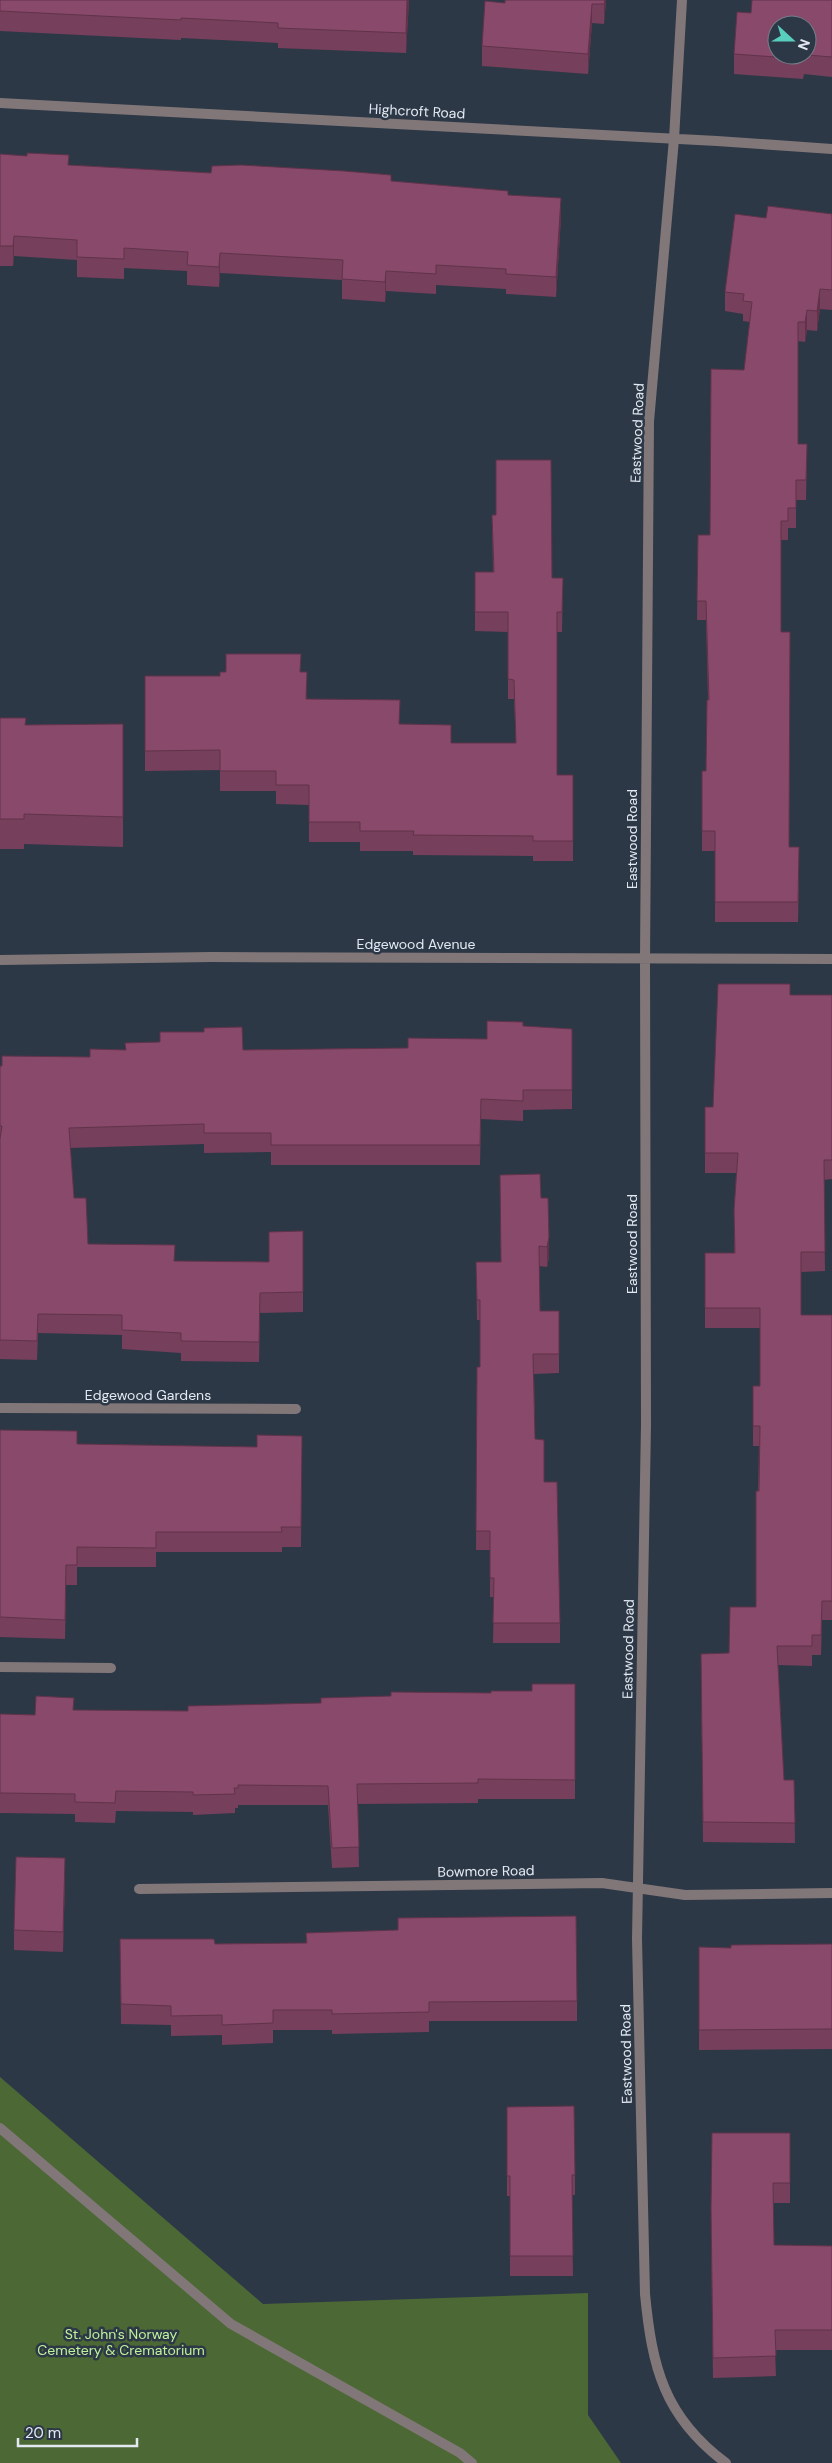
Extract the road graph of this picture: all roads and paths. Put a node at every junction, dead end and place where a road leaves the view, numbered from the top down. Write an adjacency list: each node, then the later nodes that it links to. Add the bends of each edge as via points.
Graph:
1 (682, 0): 3 (street, Eastwood Road)
2 (0, 103): 3 (street, Highcroft Road)
3 (674, 139): 4 (street, Highcroft Road); 5 (street, Eastwood Road, via 648,421)
4 (832, 149)
5 (645, 959): 6 (street, Edgewood Avenue); 7 (street, Edgewood Avenue); 12 (street, Eastwood Road, via 646,1424)
6 (832, 959)
7 (0, 960)
8 (0, 1408): 9 (street, Edgewood Gardens)
9 (296, 1409)
10 (0, 1667): 11 (street)
11 (111, 1668)
12 (637, 1887): 13 (street, Bowmore Road, via 602,1883); 14 (street, Bowmore Road, via 686,1895); 17 (street, Eastwood Road, via 645,2294 649,2336 658,2375 670,2402 687,2426)
13 (139, 1890)
14 (832, 1893)
15 (0, 2128): 16 (street, via 231,2324 460,2453)
16 (472, 2463)
17 (726, 2463)

